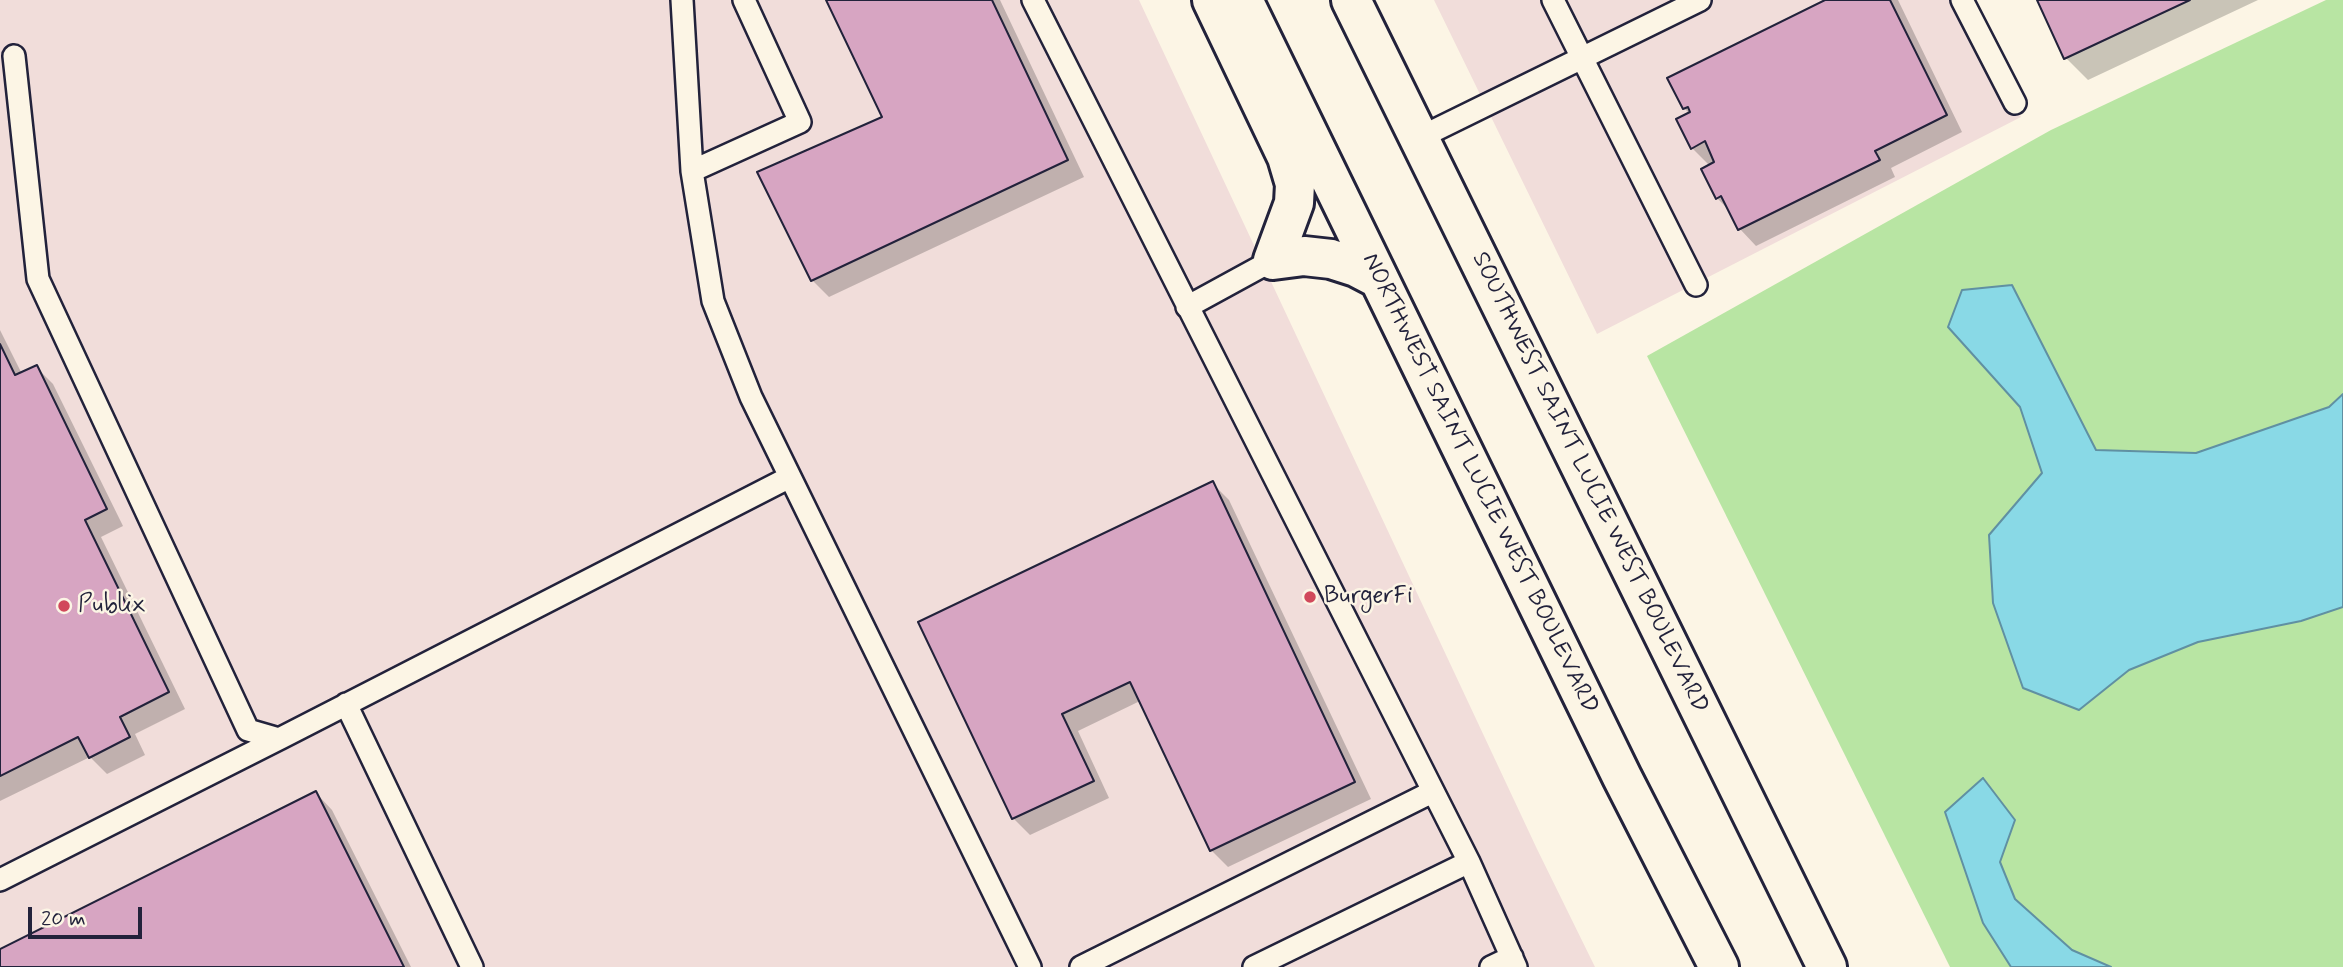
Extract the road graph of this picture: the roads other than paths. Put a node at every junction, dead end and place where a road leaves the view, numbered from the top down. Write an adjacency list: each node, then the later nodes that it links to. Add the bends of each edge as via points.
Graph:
1 (682, 0): 14 (lane)
2 (744, 0): 14 (lane, via 800,122)
3 (1033, 0): 18 (lane)
4 (1212, 0): 15 (main road, via 1296,184 1294,203)
5 (1243, 0): 16 (main road, NORTHWEST SAINT LUCIE WEST BOULEVARD)
6 (1553, 0): 11 (lane)
7 (1700, 0): 11 (lane)
8 (1962, 0): 12 (lane)
9 (1351, 2): 13 (main road, SOUTHWEST SAINT LUCIE WEST BOULEVARD)
10 (14, 56): 21 (lane, via 38,279 248,730)
11 (1581, 58): 13 (lane); 17 (lane)
12 (2015, 103)
13 (1419, 138): 32 (main road, SOUTHWEST SAINT LUCIE WEST BOULEVARD)
14 (692, 171): 19 (lane, via 713,301 751,397)
15 (1273, 260): 16 (main road, via 1331,259); 18 (lane)
16 (1379, 279): 31 (main road, NORTHWEST SAINT LUCIE WEST BOULEVARD)
17 (1696, 285)
18 (1187, 307): 22 (lane)
19 (790, 477): 20 (lane); 27 (lane)
20 (346, 704): 21 (lane); 26 (lane)
21 (278, 739): 24 (lane)
22 (1432, 792): 23 (lane); 28 (lane)
23 (1469, 862): 25 (lane); 29 (lane)
24 (0, 880)
25 (1514, 962): 30 (lane)
26 (472, 967)
27 (1030, 967)
28 (1081, 967)
29 (1254, 967)
30 (1491, 967)
31 (1719, 967)
32 (1827, 967)

